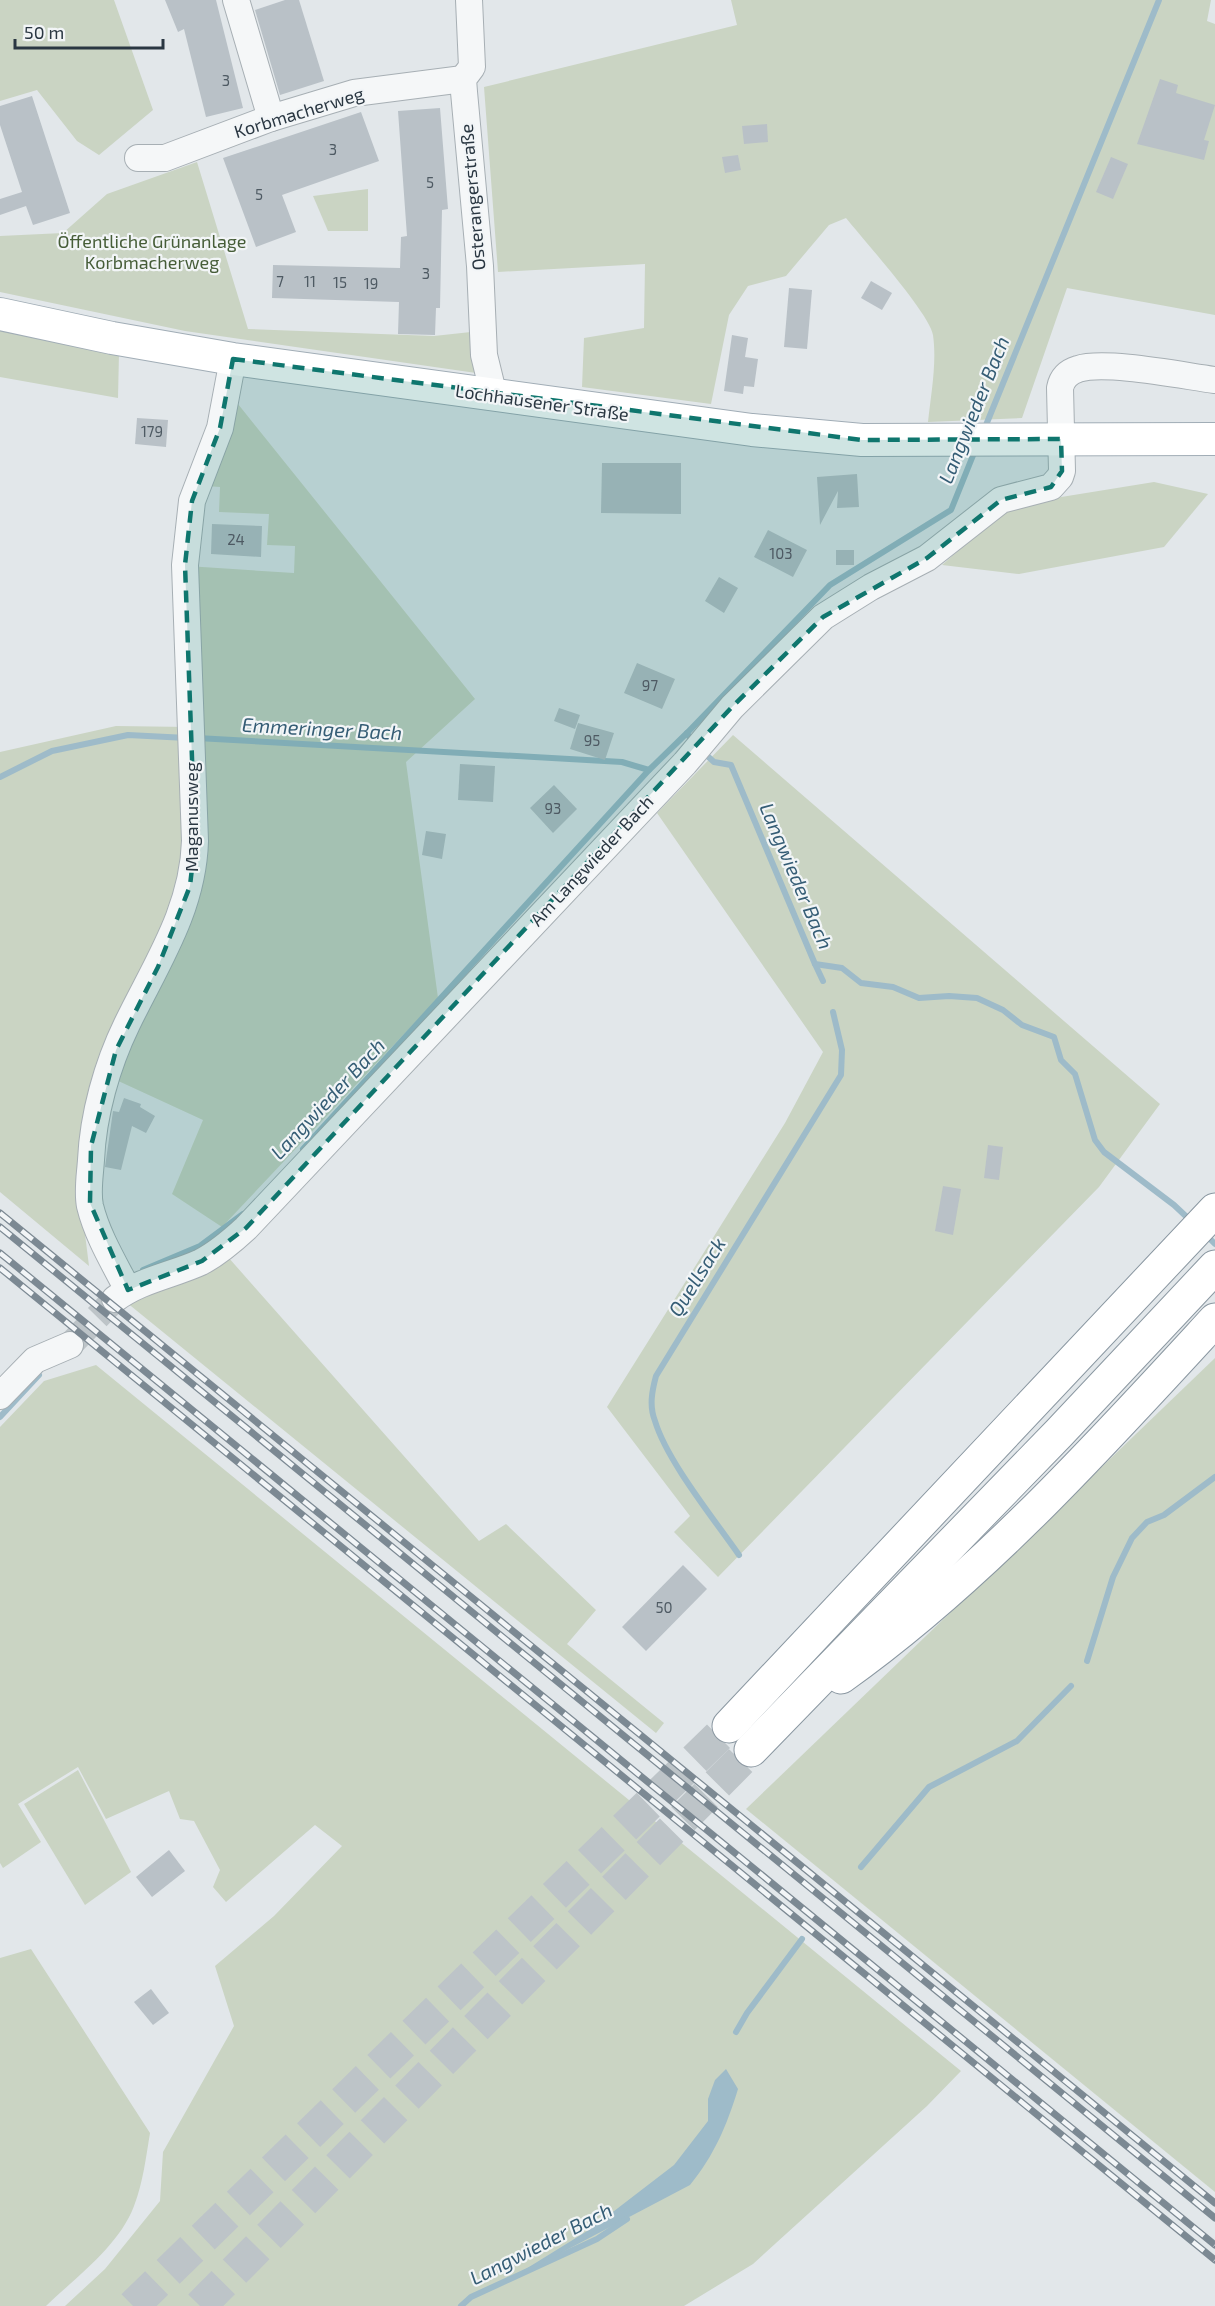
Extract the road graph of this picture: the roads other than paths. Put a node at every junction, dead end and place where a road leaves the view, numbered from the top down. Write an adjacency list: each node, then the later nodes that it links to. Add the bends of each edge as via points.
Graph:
1 (236, 0): 4 (street)
2 (469, 0): 3 (street, Osterangerstraße, via 472,67)
3 (464, 79): 4 (street, Korbmacherweg, via 354,93); 9 (street, Osterangerstraße, via 484,355)
4 (271, 118): 5 (street, Korbmacherweg, via 165,158)
5 (138, 158)
6 (0, 314): 7 (main road, Lochhausener Straße)
7 (233, 359): 9 (main road, Lochhausener Straße); 15 (street, Maganusweg, via 220,428 192,501 185,565 195,841 190,886 158,967 116,1050 91,1146 90,1203)
8 (1215, 380): 11 (street, Am Langwieder Bach, via 1110,367 1078,368 1065,376 1060,388)
9 (494, 396): 11 (main road, Lochhausener Straße, via 741,429 862,440)
10 (1215, 438): 11 (main road, Lochhausener Straße)
11 (1075, 439): 12 (main road, Lochhausener Straße); 15 (street, Am Langwieder Bach, via 1052,487 1001,501 927,558 823,618 732,707 230,1244 202,1261)
12 (1215, 450)
13 (1215, 1210): 19 (highway)
14 (1207, 1275): 16 (highway, via 760,1739 888,1643 951,1588 1122,1420)
15 (122, 1294)
16 (1215, 1320)
17 (70, 1345): 18 (street, via 35,1359)
18 (0, 1396)
19 (729, 1726)

